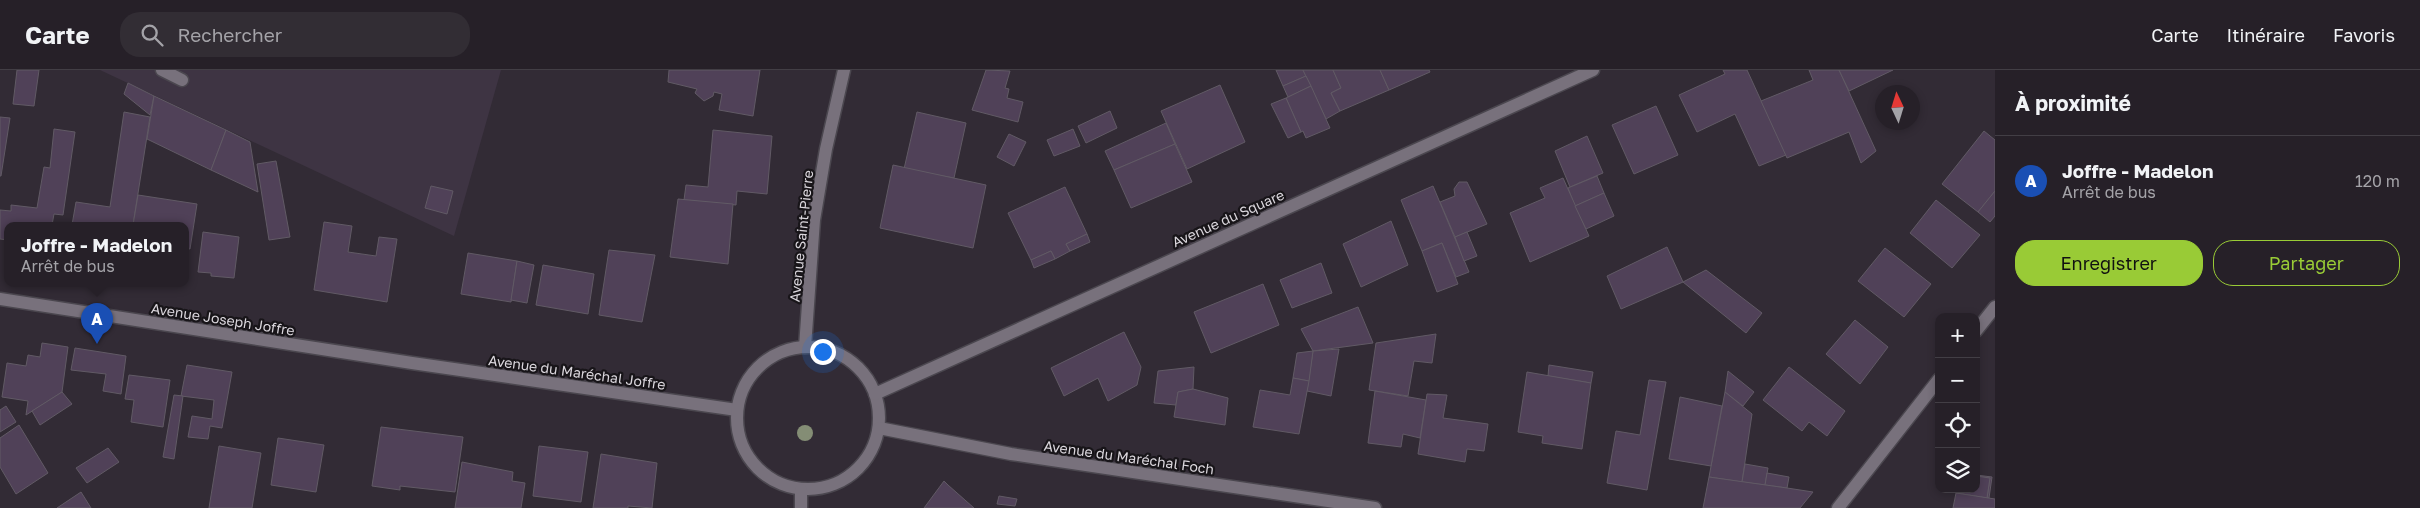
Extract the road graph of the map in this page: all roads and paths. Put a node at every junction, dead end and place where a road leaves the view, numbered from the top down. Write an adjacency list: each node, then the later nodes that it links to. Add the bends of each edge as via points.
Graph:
1 (162, 70): 4 (street)
2 (844, 70): 8 (street, Avenue Saint-Pierre, via 814,220)
3 (1593, 70): 11 (street, Avenue du Square)
4 (182, 80)
5 (0, 299): 9 (street, Avenue Joseph Joffre)
6 (1995, 307): 7 (street)
7 (1980, 326)
8 (805, 347): 11 (street, via 844,356 868,378); 12 (street, via 785,351 766,360 740,396)
9 (412, 364): 12 (street, Avenue du Maréchal Joffre)
10 (1935, 384): 17 (street)
11 (875, 394): 13 (street, via 880,411)
12 (737, 410): 14 (street, via 737,428 749,460 779,483)
13 (879, 428): 14 (street, via 874,447 860,468 829,487); 16 (street, Avenue du Maréchal Foch, via 1011,454)
14 (801, 490): 15 (street)
15 (801, 508)
16 (1375, 508)
17 (1838, 508)

